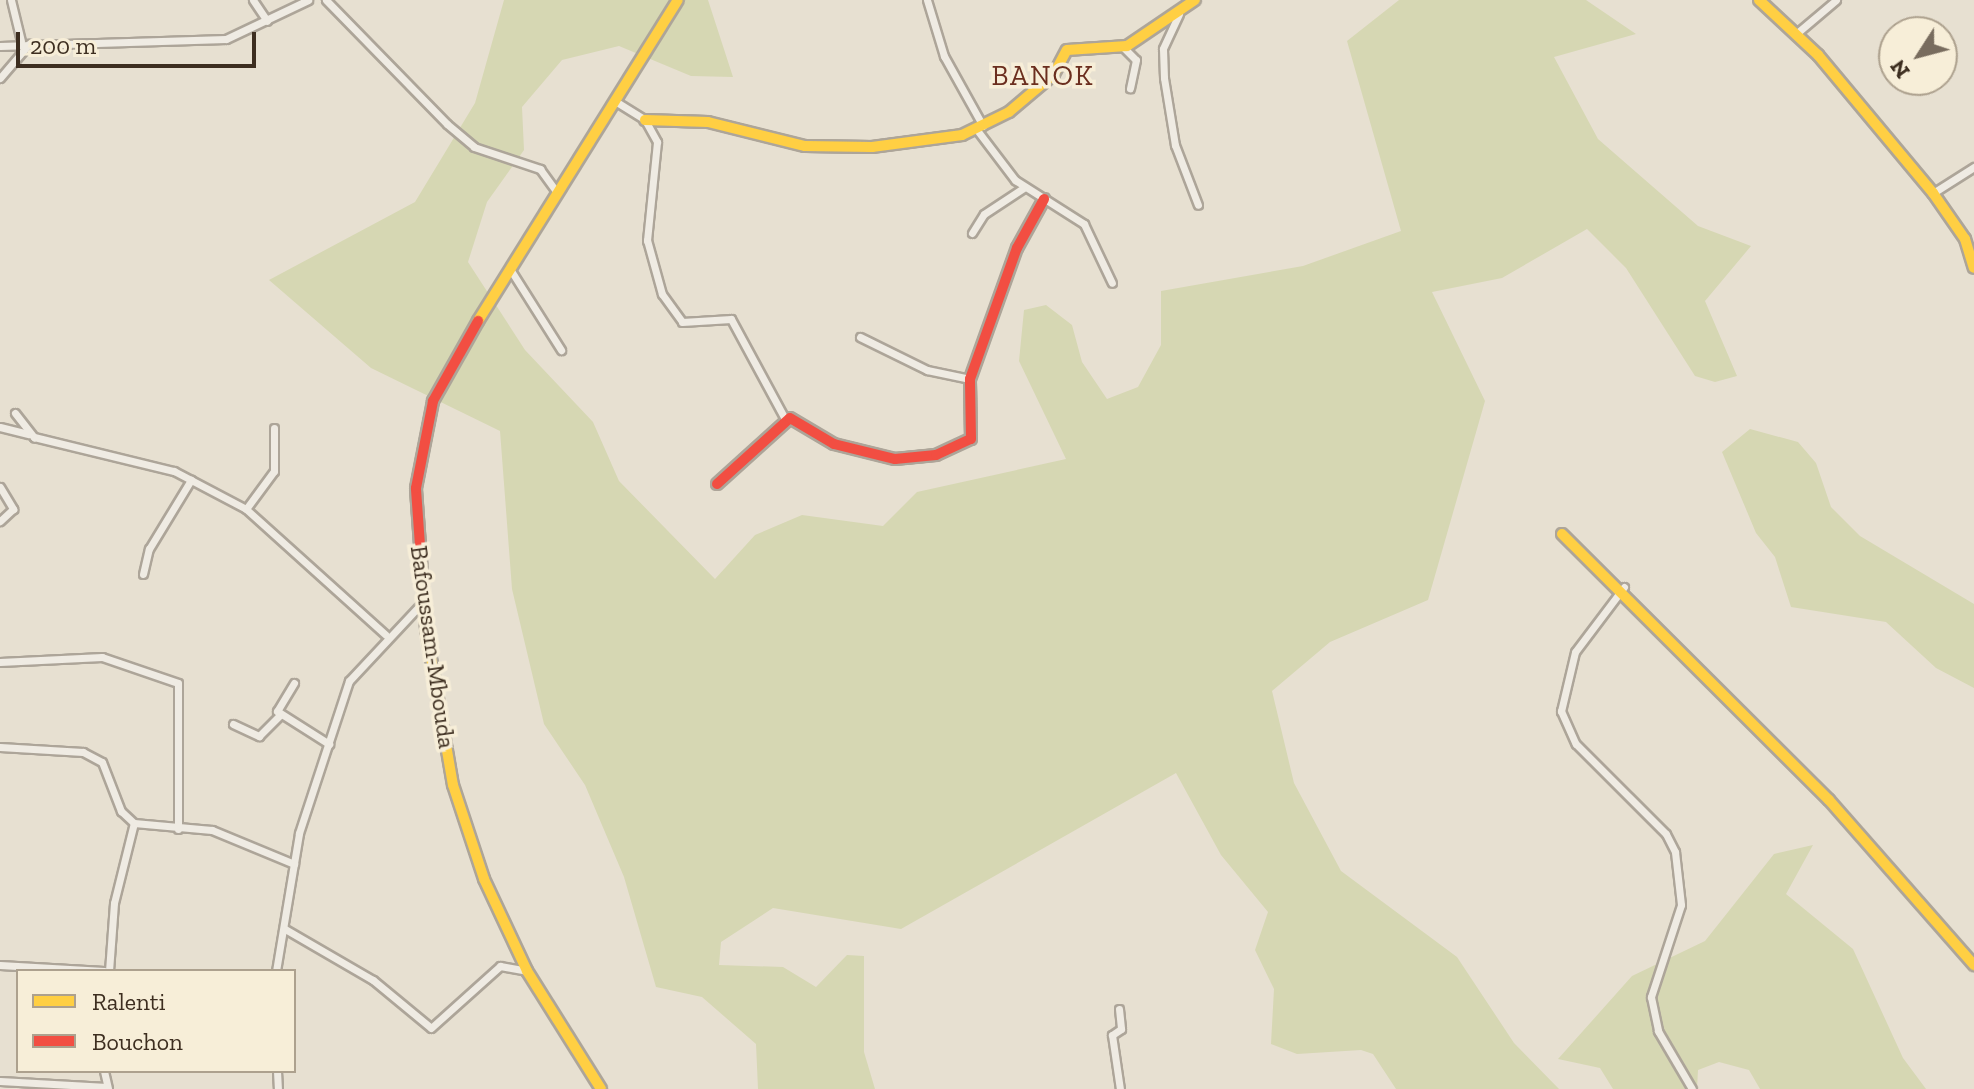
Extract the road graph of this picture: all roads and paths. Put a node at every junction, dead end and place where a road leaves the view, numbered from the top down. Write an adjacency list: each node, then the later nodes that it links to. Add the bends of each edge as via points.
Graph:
1 (11, 0): 14 (street)
2 (253, 0): 12 (street)
3 (308, 0): 12 (street)
4 (316, 0): 10 (street)
5 (678, 0): 19 (main road, Bafoussam-Mbouda)
6 (927, 0): 21 (street, via 944,56)
7 (1195, 0): 11 (main road)
8 (1759, 0): 13 (main road)
9 (1836, 0): 13 (street)
10 (326, 1): 25 (street, via 474,147 540,169)
11 (1179, 14): 16 (main road); 27 (street, via 1163,49 1164,78 1175,145)
12 (267, 21): 14 (street, via 218,40)
13 (1797, 33): 24 (main road)
14 (25, 42): 15 (street); 17 (street)
15 (0, 46)
16 (1123, 47): 18 (street, via 1136,60); 21 (main road, via 1067,50 1054,74)
17 (0, 78)
18 (1130, 88)
19 (615, 101): 20 (street); 25 (main road, Bafoussam-Mbouda)
20 (645, 120): 21 (main road, via 708,122 792,145 858,148); 36 (street, via 659,153 647,240 657,283 682,322 731,319)
21 (981, 128): 23 (street, via 987,152)
22 (1974, 167): 24 (street)
23 (1025, 187): 26 (street); 28 (street, via 984,214)
24 (1933, 193): 30 (main road, via 1965,239)
25 (558, 194): 29 (main road, Bafoussam-Mbouda)
26 (1044, 199): 31 (street, via 1084,224); 34 (main road, via 1017,248)
27 (1198, 205)
28 (972, 233)
29 (508, 268): 33 (street); 48 (main road, Bafoussam-Mbouda, via 433,401 416,488)
30 (1974, 268)
31 (1112, 283)
32 (860, 337): 34 (street, via 927,370)
33 (561, 350)
34 (970, 379): 36 (main road, via 974,435 936,455 882,457)
35 (15, 413): 39 (street)
36 (785, 419): 41 (main road)
37 (0, 427): 39 (street)
38 (274, 428): 43 (street, via 274,471)
39 (29, 434): 40 (street)
40 (191, 480): 43 (street); 46 (street, via 149,549)
41 (717, 484)
42 (0, 487): 44 (street, via 13,509)
43 (246, 509): 49 (street)
44 (0, 521)
45 (1562, 534): 47 (main road)
46 (143, 574)
47 (1624, 587): 61 (main road, via 1829,800); 71 (street, via 1575,652 1561,711 1576,744 1666,834 1675,852 1681,905 1651,997 1658,1031)
48 (422, 603): 49 (street); 65 (main road, Bafoussam-Mbouda, via 453,785 484,879)
49 (386, 635): 54 (street, via 349,681)
50 (0, 662): 57 (street, via 102,657 178,683)
51 (294, 683): 52 (street, via 277,706)
52 (280, 715): 53 (street, via 259,736); 54 (street)
53 (233, 724)
54 (329, 744): 58 (street)
55 (0, 747): 56 (street, via 83,752 102,762 121,811)
56 (134, 823): 57 (street); 63 (street, via 114,903)
57 (178, 829): 58 (street, via 232,835)
58 (294, 864): 59 (street)
59 (285, 929): 64 (street); 65 (street, via 373,980 431,1028 500,966)
60 (0, 965): 62 (street)
61 (1974, 965)
62 (71, 969)
63 (107, 969)
64 (276, 969)
65 (527, 971): 69 (main road, Bafoussam-Mbouda)
66 (1119, 1009): 70 (street, via 1122,1024 1112,1040)
67 (0, 1081): 68 (street)
68 (107, 1088)
69 (601, 1089)
70 (1120, 1089)
71 (1692, 1089)

